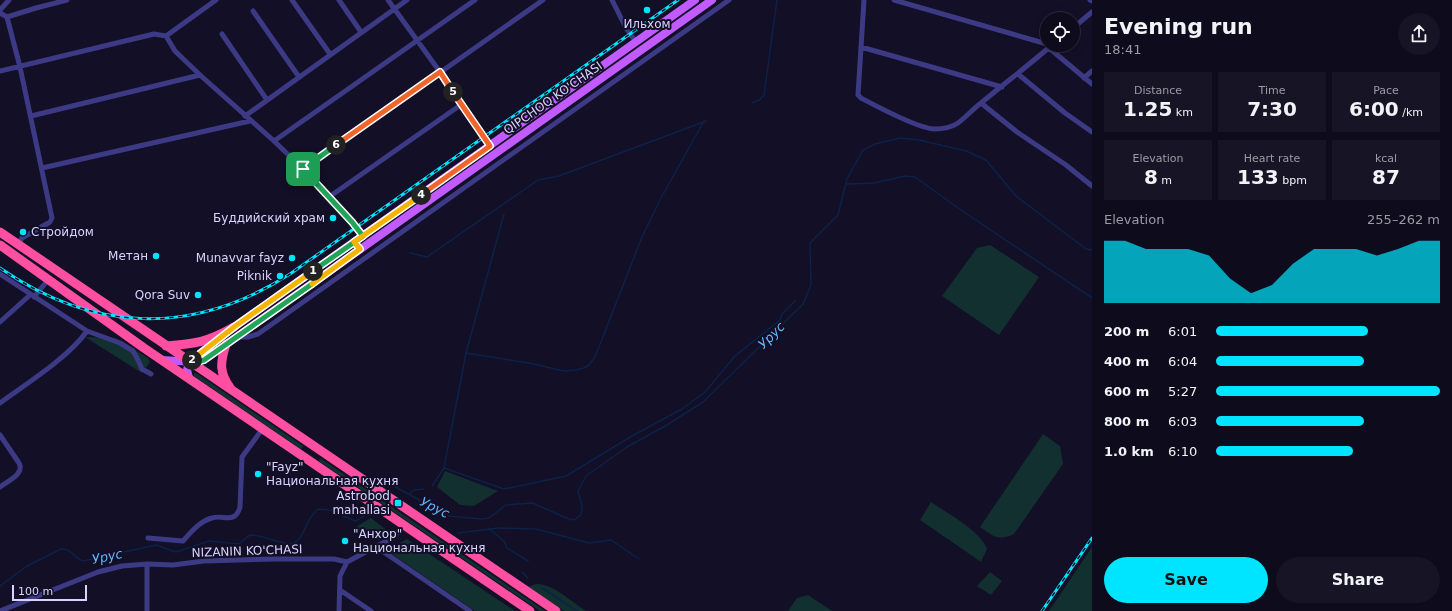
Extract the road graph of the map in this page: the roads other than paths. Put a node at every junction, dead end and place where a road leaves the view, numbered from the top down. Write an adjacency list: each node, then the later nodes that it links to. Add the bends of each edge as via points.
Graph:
1 (9, 0): 18 (street)
2 (67, 0): 20 (street)
3 (216, 0): 24 (street)
4 (292, 0): 31 (street)
5 (339, 0): 22 (street)
6 (388, 0): 16 (street)
7 (407, 0): 16 (street)
8 (475, 0): 25 (street)
9 (543, 0): 35 (street)
10 (612, 0): 26 (street)
11 (695, 0): 26 (main road, QIPCHOQ KO'CHASI)
12 (712, 0): 60 (main road, QIPCHOQ KO'CHASI)
13 (729, 0): 67 (street, via 258,334)
14 (864, 0): 28 (street)
15 (894, 0): 27 (street)
16 (394, 9): 22 (street); 25 (street)
17 (253, 11): 38 (street)
18 (0, 12): 20 (street)
19 (1092, 12): 21 (street)
20 (7, 17): 32 (street)
21 (1080, 22)
22 (361, 32): 31 (street)
23 (222, 34): 42 (street)
24 (166, 36): 32 (street, via 154,34); 37 (street, via 175,51)
25 (417, 41): 35 (street); 49 (street)
26 (636, 42): 50 (main road, QIPCHOQ KO'CHASI)
27 (1040, 43)
28 (861, 47): 41 (street); 43 (street, via 858,95 901,117 927,127 943,128 958,123)
29 (1043, 52): 36 (street)
30 (1056, 52): 39 (street)
31 (330, 54): 38 (street)
32 (20, 67): 34 (street); 45 (street)
33 (1092, 71): 39 (street)
34 (0, 72)
35 (440, 72): 44 (street); 52 (street)
36 (1018, 74): 41 (street); 48 (street)
37 (200, 75): 45 (street); 46 (street)
38 (299, 77): 42 (street)
39 (1084, 78): 40 (street)
40 (1092, 84)
41 (1002, 87): 43 (street)
42 (267, 100): 46 (street)
43 (980, 103): 53 (street)
44 (462, 104): 50 (street); 54 (street)
45 (31, 116): 51 (street)
46 (245, 116): 47 (street)
47 (250, 120): 49 (street); 51 (street)
48 (1092, 132)
49 (274, 141): 52 (street)
50 (490, 146): 56 (main road, QIPCHOQ KO'CHASI)
51 (42, 168): 58 (street, via 52,218 50,222 22,238)
52 (303, 169): 54 (street)
53 (1092, 186)
54 (329, 197): 56 (street)
55 (0, 232): 58 (highway)
56 (363, 236): 57 (main road, QIPCHOQ KO'CHASI)
57 (354, 242): 60 (main road); 65 (main road, QIPCHOQ KO'CHASI)
58 (18, 244): 69 (highway)
59 (0, 246): 62 (highway)
60 (360, 249): 67 (main road, QIPCHOQ KO'CHASI)
61 (0, 274): 63 (street)
62 (48, 280): 63 (street); 70 (highway)
63 (32, 296): 64 (street); 66 (street)
64 (0, 322)
65 (234, 327): 69 (highway, via 204,342); 71 (main road, QIPCHOQ KO'CHASI)
66 (86, 331): 72 (street, via 120,343 133,351 142,369); 75 (street, via 52,363)
67 (237, 337): 68 (main road, QIPCHOQ KO'CHASI)
68 (226, 344): 71 (main road, QIPCHOQ KO'CHASI, via 204,360); 74 (highway, via 222,371)
69 (168, 347): 70 (main road); 71 (highway)
70 (162, 360): 71 (main road, QIPCHOQ KO'CHASI); 73 (highway)
71 (189, 362): 73 (main road); 74 (highway)
72 (151, 374)
73 (189, 378): 76 (highway)
74 (235, 393): 78 (highway)
75 (0, 403)
76 (263, 428): 79 (highway); 82 (street, via 242,457 240,507 235,516 213,517 196,526 182,541)
77 (0, 435): 80 (street, via 21,468 17,475)
78 (320, 451): 79 (highway, via 312,454); 93 (highway)
79 (312, 462): 81 (highway)
80 (0, 486)
81 (404, 525): 83 (street, via 394,537); 92 (highway)
82 (148, 538)
83 (375, 546): 84 (street); 91 (street)
84 (347, 562): 85 (street, NIZANIN KO'CHASI, via 334,559 281,559); 86 (street, via 340,576)
85 (147, 564): 87 (street, NIZANIN KO'CHASI, via 122,566 98,572); 88 (street)
86 (340, 590): 89 (street); 90 (street)
87 (0, 611)
88 (147, 611)
89 (339, 611)
90 (371, 611)
91 (470, 611)
92 (530, 611)
93 (556, 611)

